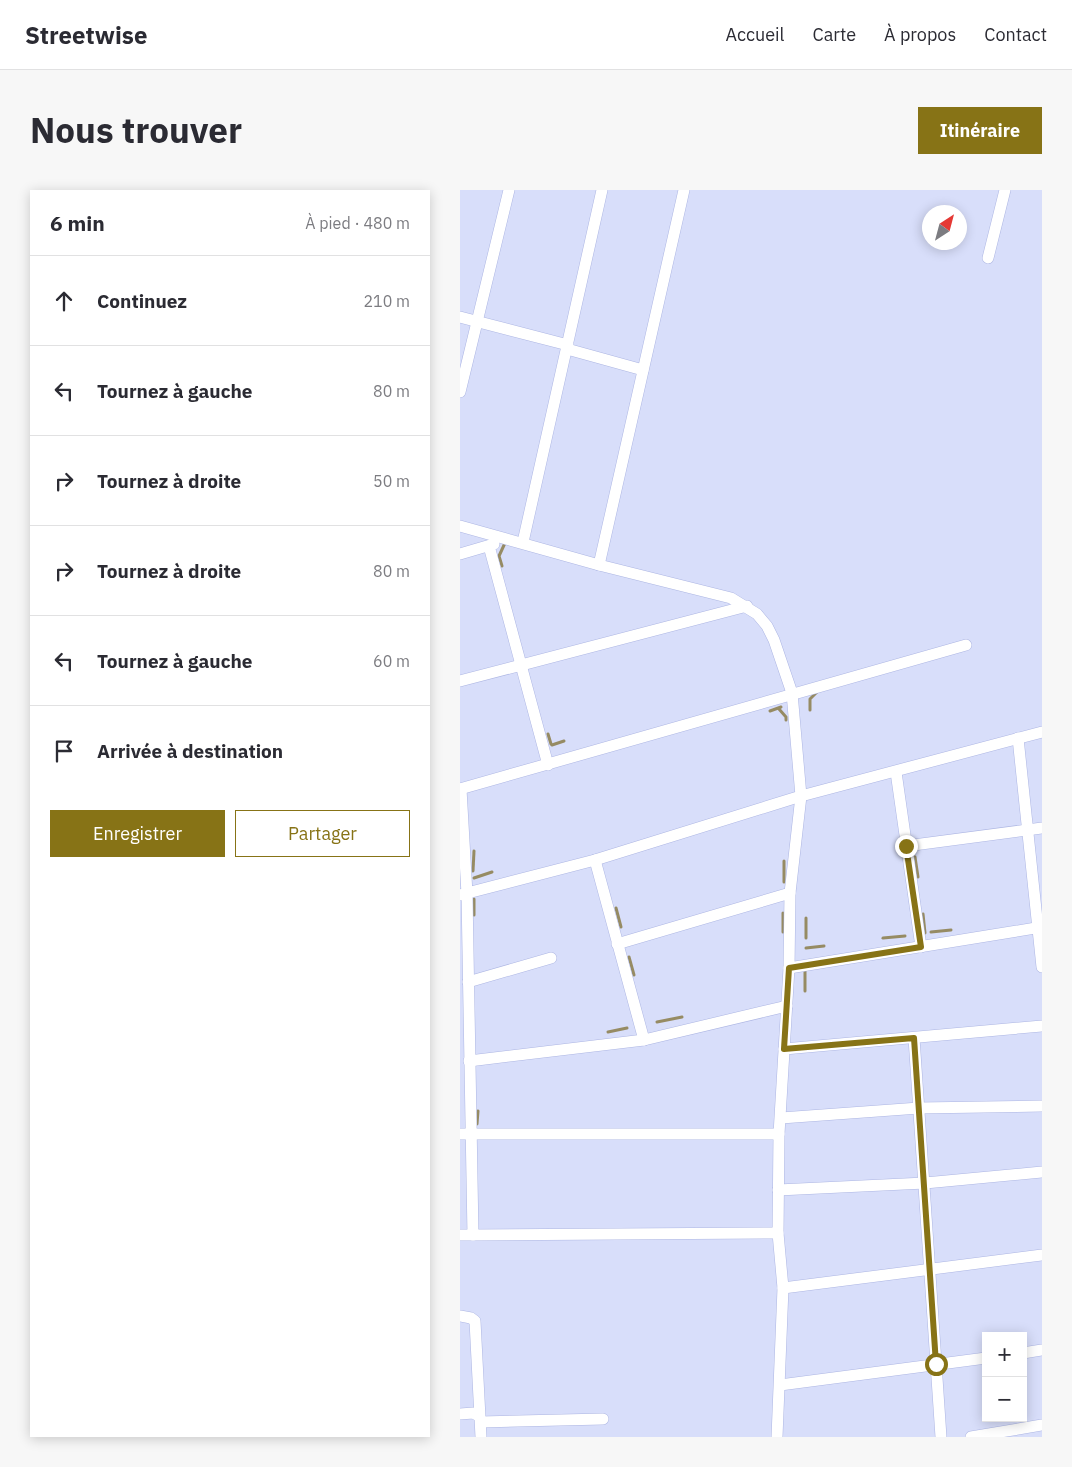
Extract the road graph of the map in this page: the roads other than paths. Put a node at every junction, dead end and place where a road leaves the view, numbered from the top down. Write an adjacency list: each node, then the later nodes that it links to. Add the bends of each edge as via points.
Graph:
1 (509, 190): 7 (street)
2 (602, 190): 8 (street)
3 (684, 190): 9 (street)
4 (1005, 190): 5 (street)
5 (988, 258)
6 (460, 317): 7 (street)
7 (476, 321): 8 (street); 10 (street)
8 (568, 347): 9 (street); 12 (street)
9 (642, 370): 15 (street)
10 (460, 392)
11 (460, 526): 12 (street)
12 (518, 541): 13 (street); 15 (street)
13 (489, 546): 14 (street); 18 (street)
14 (460, 554)
15 (599, 565): 16 (street, via 731,598)
16 (746, 606): 18 (street); 20 (street, via 757,614 770,633)
17 (966, 645): 20 (street)
18 (520, 665): 19 (street); 23 (street)
19 (460, 681)
20 (792, 693): 23 (street); 26 (street)
21 (1042, 732): 22 (street)
22 (1018, 738): 24 (street); 28 (street)
23 (548, 765): 25 (street)
24 (896, 772): 26 (street); 29 (street)
25 (460, 789): 32 (street)
26 (801, 796): 30 (street); 31 (street)
27 (1042, 828): 28 (street)
28 (1027, 830): 29 (street); 33 (street)
29 (906, 846): 35 (street)
30 (596, 860): 32 (street); 34 (street)
31 (790, 893): 34 (street); 38 (street)
32 (464, 895): 39 (street)
33 (1040, 927): 35 (street); 37 (street)
34 (617, 944): 43 (street)
35 (921, 947): 38 (street)
36 (550, 958): 39 (street)
37 (1042, 967)
38 (789, 968): 40 (street)
39 (468, 982): 44 (street)
40 (787, 1006): 43 (street); 45 (street)
41 (1042, 1026): 42 (street)
42 (914, 1038): 45 (street); 48 (street)
43 (644, 1040): 46 (street)
44 (464, 1048): 46 (street)
45 (784, 1049): 49 (street)
46 (469, 1061): 51 (street)
47 (1042, 1106): 48 (street)
48 (919, 1108): 49 (street); 54 (street)
49 (781, 1118): 52 (street)
50 (460, 1134): 51 (street)
51 (472, 1134): 52 (street); 58 (street)
52 (779, 1134): 55 (street)
53 (1042, 1172): 54 (street)
54 (924, 1183): 55 (street); 60 (street)
55 (778, 1190): 56 (street)
56 (778, 1233): 58 (street); 61 (street)
57 (460, 1235): 58 (street)
58 (473, 1235)
59 (1042, 1255): 60 (street)
60 (931, 1269): 61 (street); 66 (street)
61 (783, 1288): 67 (street)
62 (460, 1316): 69 (street, via 475,1321)
63 (1042, 1350): 64 (street)
64 (1027, 1352)
65 (982, 1358): 66 (street)
66 (936, 1364): 67 (street); 74 (street)
67 (780, 1386): 73 (street)
68 (460, 1414): 69 (street, via 472,1413)
69 (480, 1419): 70 (street); 72 (street)
70 (603, 1419)
71 (1042, 1425): 75 (street)
72 (481, 1437)
73 (777, 1437)
74 (941, 1437)
75 (971, 1437)

